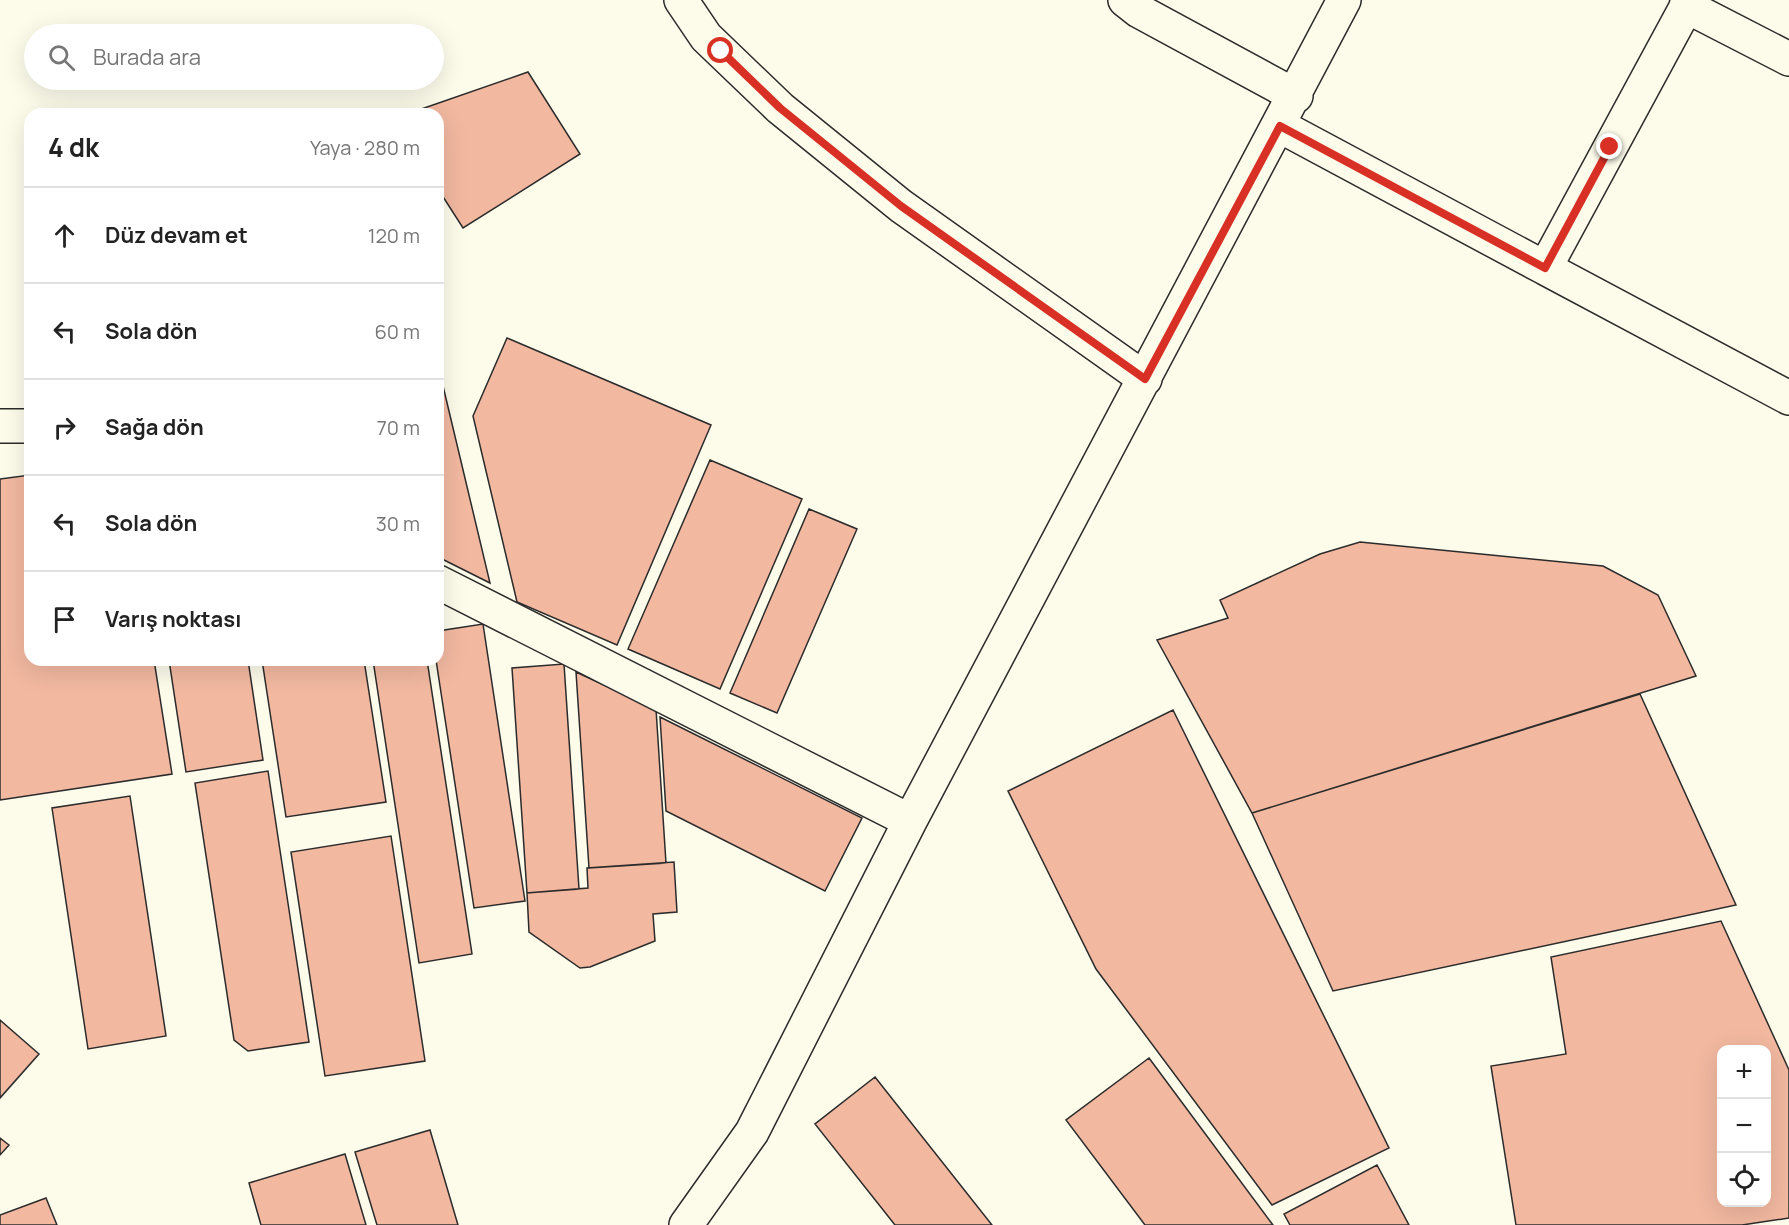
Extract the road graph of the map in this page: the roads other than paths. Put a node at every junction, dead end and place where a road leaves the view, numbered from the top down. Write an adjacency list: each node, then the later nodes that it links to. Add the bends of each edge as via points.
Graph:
1 (681, 0): 9 (street, via 706,37 780,108 901,206)
2 (1125, 0): 6 (street, via 1157,22)
3 (1344, 0): 6 (street)
4 (1688, 3): 5 (street); 8 (street)
5 (1789, 58)
6 (1296, 96): 7 (street)
7 (1280, 126): 8 (street); 9 (street)
8 (1545, 268): 10 (street)
9 (1145, 379): 14 (street)
10 (1789, 398)
11 (0, 426): 12 (street)
12 (24, 426)
13 (444, 585): 14 (street)
14 (910, 821): 15 (street, via 752,1132)
15 (686, 1225)

